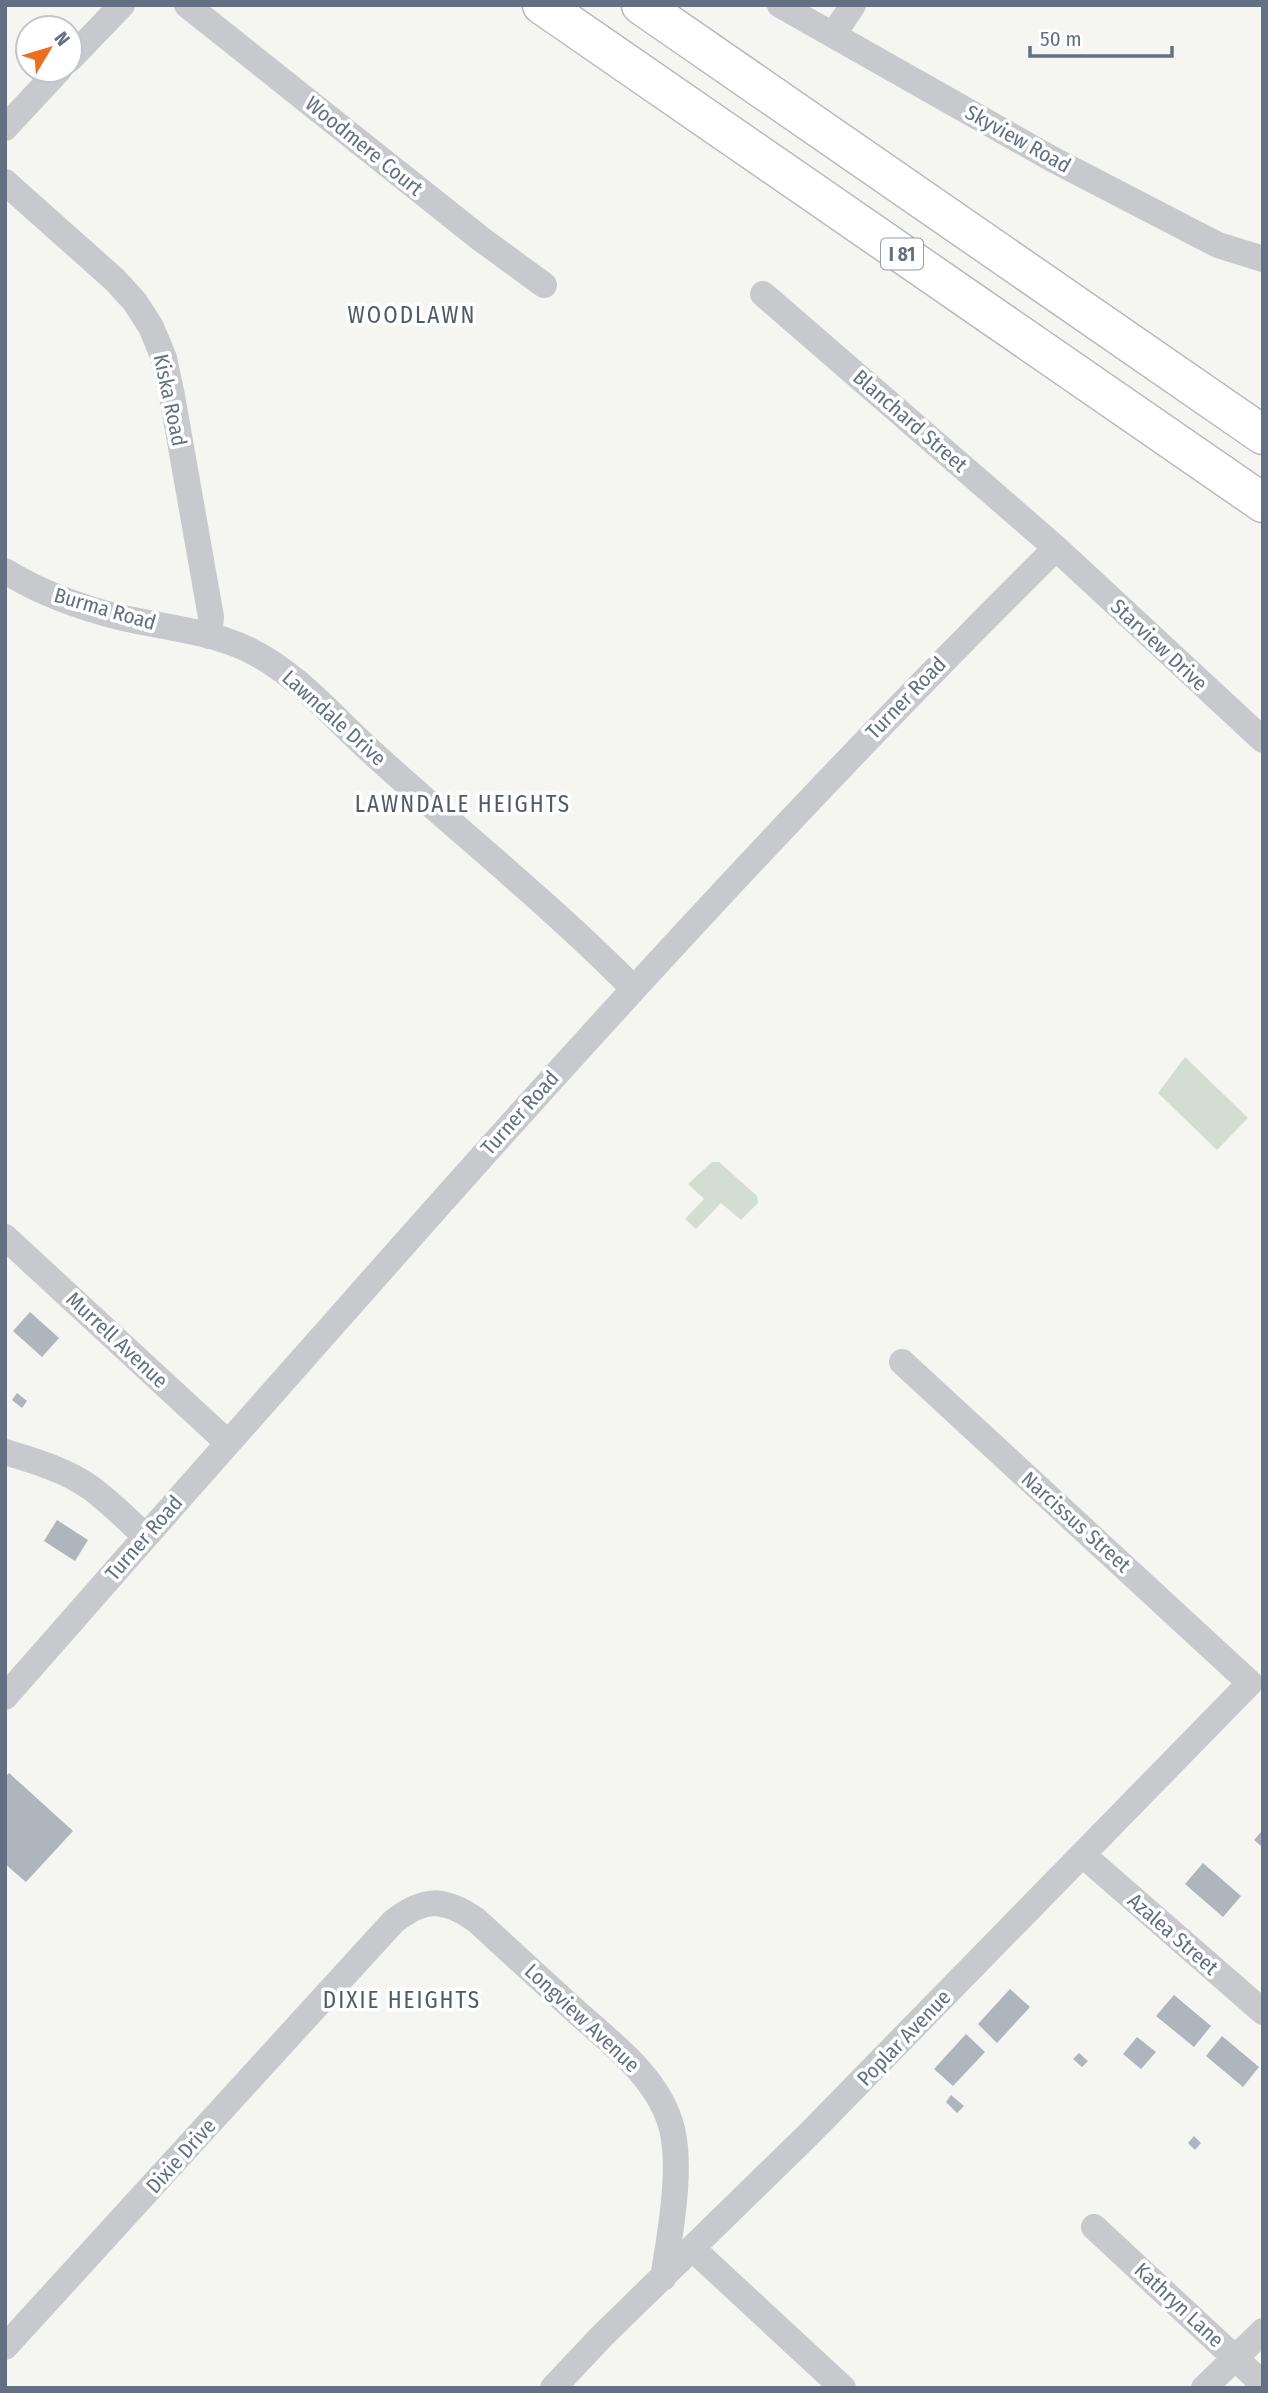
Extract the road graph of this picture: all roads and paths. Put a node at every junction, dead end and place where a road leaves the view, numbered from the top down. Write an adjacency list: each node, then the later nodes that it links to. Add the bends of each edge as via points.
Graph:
1 (187, 5): 13 (street, Woodmere Court)
2 (542, 5): 16 (highway, I 81)
3 (641, 5): 15 (highway)
4 (780, 5): 7 (street, Skyview Road)
5 (853, 5): 7 (street)
6 (116, 11): 8 (street)
7 (833, 35): 12 (street, Skyview Road, via 1217,245)
8 (84, 44)
9 (46, 84): 10 (street)
10 (5, 128)
11 (5, 183): 19 (street, Kiska Road, via 115,279 151,327 172,396 211,617)
12 (1263, 259)
13 (544, 285)
14 (763, 294): 17 (street, Blanchard Street)
15 (1263, 435)
16 (1263, 503)
17 (1056, 548): 20 (street, Starview Drive); 21 (street, Turner Road, via 857,748)
18 (5, 571): 19 (street, Burma Road, via 58,597 121,617)
19 (209, 636): 21 (street, Lawndale Drive, via 246,649 295,680)
20 (1263, 740)
21 (633, 988): 24 (street, Turner Road)
22 (5, 1237): 24 (street, Murrell Avenue)
23 (902, 1362): 27 (street, Narcissus Street)
24 (228, 1443): 26 (street, Turner Road)
25 (5, 1452): 26 (street, via 80,1481)
26 (145, 1536): 28 (street, Turner Road)
27 (1250, 1683): 29 (street, Poplar Avenue)
28 (5, 1697)
29 (1083, 1856): 31 (street, Azalea Street); 33 (street, Poplar Avenue)
30 (355, 1964): 34 (street, Longview Avenue, via 407,1911 434,1902 448,1904 476,1920 622,2054 652,2087 672,2128 673,2197); 36 (street, Dixie Drive)
31 (1263, 2012)
32 (1094, 2227): 37 (street, Kathryn Lane)
33 (693, 2249): 34 (street, Poplar Avenue); 40 (street)
34 (663, 2278): 39 (street, Poplar Avenue)
35 (1263, 2331): 37 (street)
36 (5, 2347)
37 (1235, 2358): 38 (street, Kathryn Lane); 41 (street)
38 (1263, 2384)
39 (553, 2388)
40 (843, 2388)
41 (1204, 2388)

